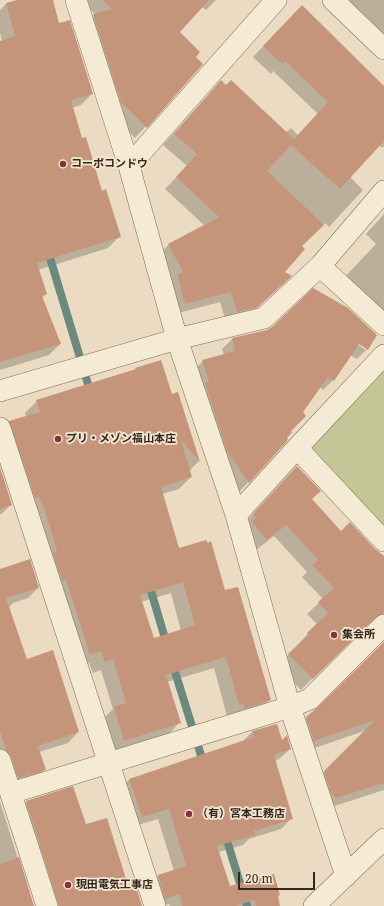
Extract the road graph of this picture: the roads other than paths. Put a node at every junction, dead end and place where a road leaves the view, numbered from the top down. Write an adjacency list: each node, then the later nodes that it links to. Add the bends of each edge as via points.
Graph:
1 (76, 0): 5 (street)
2 (276, 0): 5 (street)
3 (333, 0): 4 (street)
4 (384, 49)
5 (129, 166): 9 (street)
6 (384, 191): 7 (street)
7 (320, 266): 8 (street); 9 (street, via 264,318)
8 (384, 325)
9 (177, 339): 11 (street); 14 (street)
10 (384, 355): 13 (street)
11 (0, 391)
12 (0, 428): 19 (street)
13 (297, 448): 14 (street); 15 (street)
14 (236, 515): 17 (street)
15 (384, 541)
16 (384, 625): 17 (street, via 310,699)
17 (290, 707): 19 (street); 22 (street)
18 (0, 760): 20 (street)
19 (109, 762): 20 (street); 25 (street)
20 (11, 793): 24 (street)
21 (384, 839): 22 (street)
22 (346, 876): 23 (street)
23 (324, 903)
24 (47, 906)
25 (155, 906)

